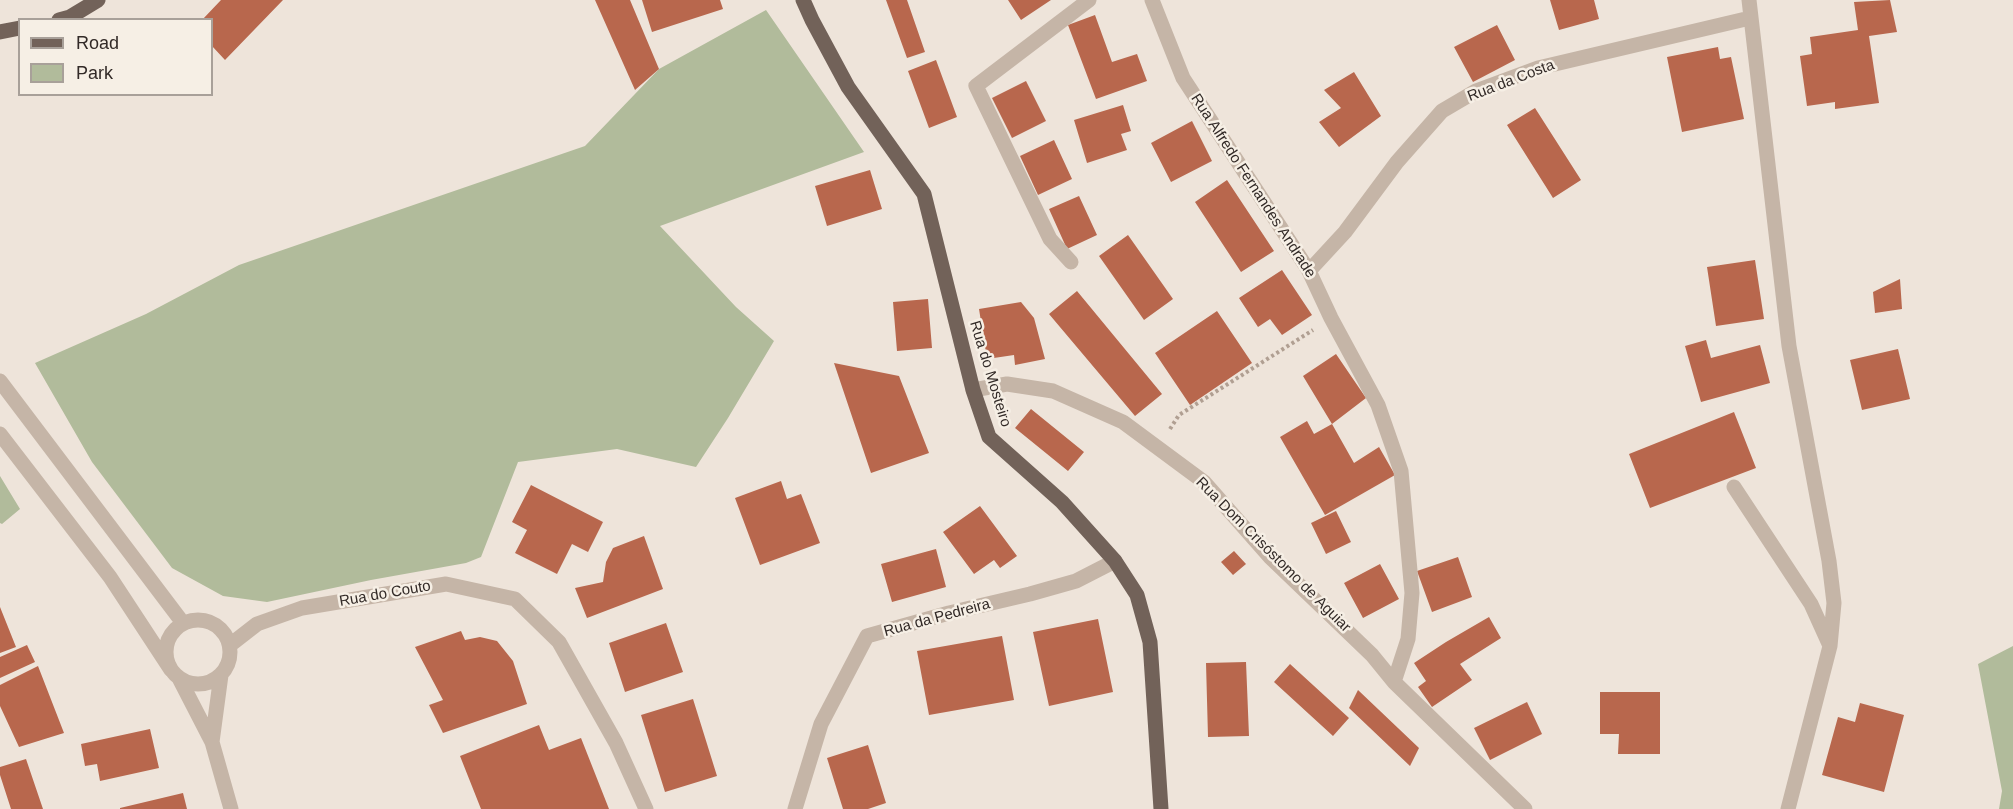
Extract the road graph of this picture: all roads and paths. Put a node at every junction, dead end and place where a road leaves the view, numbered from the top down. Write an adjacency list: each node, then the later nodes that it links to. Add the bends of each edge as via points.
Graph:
1 (98, 0): 6 (main road)
2 (803, 0): 14 (main road, Rua do Mosteiro, via 848,87 924,194)
3 (1089, 0): 10 (street, via 976,86 1050,239)
4 (1152, 0): 11 (street, Rua Alfredo Fernandes Andrade, via 1183,78)
5 (1749, 0): 7 (street)
6 (66, 18)
7 (1750, 18): 11 (street, Rua da Costa, via 1538,68 1476,91 1442,111); 21 (street, via 1789,346 1829,561 1834,603)
8 (18, 28): 9 (main road)
9 (0, 32)
10 (1071, 262)
11 (1309, 271): 12 (street, Rua Alfredo Fernandes Andrade)
12 (1331, 318): 16 (path, via 1179,416); 24 (street, Rua Alfredo Fernandes Andrade, via 1378,405 1401,471 1412,593 1408,639)
13 (0, 381): 19 (street)
14 (973, 390): 16 (street, Rua Dom Crisóstomo de Aguiar, via 1007,384 1053,391 1123,422); 18 (main road, Rua do Mosteiro, via 989,437 1062,502)
15 (0, 434): 22 (street, via 110,577)
16 (1159, 449): 24 (street, Rua Dom Crisóstomo de Aguiar, via 1204,482 1270,556 1372,655)
17 (1734, 487): 21 (street, via 1811,604)
18 (1115, 561): 26 (street, Rua da Pedreira, via 1076,581 867,636 821,724); 29 (main road, Rua do Mosteiro, via 1137,595 1150,642)
19 (183, 623): 20 (street, via 212,622); 22 (street, via 168,639 166,650)
20 (230, 645): 23 (street, via 228,666); 28 (street, Rua do Couto, via 257,624 302,608 435,585 515,599 559,642 616,743)
21 (1830, 646): 31 (street)
22 (175, 674): 23 (street, via 196,684 205,684); 25 (street)
23 (221, 675): 25 (street)
24 (1394, 682): 30 (street, Rua Dom Crisóstomo de Aguiar)
25 (212, 742): 27 (street)
26 (798, 808)
27 (231, 809)
28 (646, 809)
29 (1161, 809)
30 (1525, 809)
31 (1788, 809)

